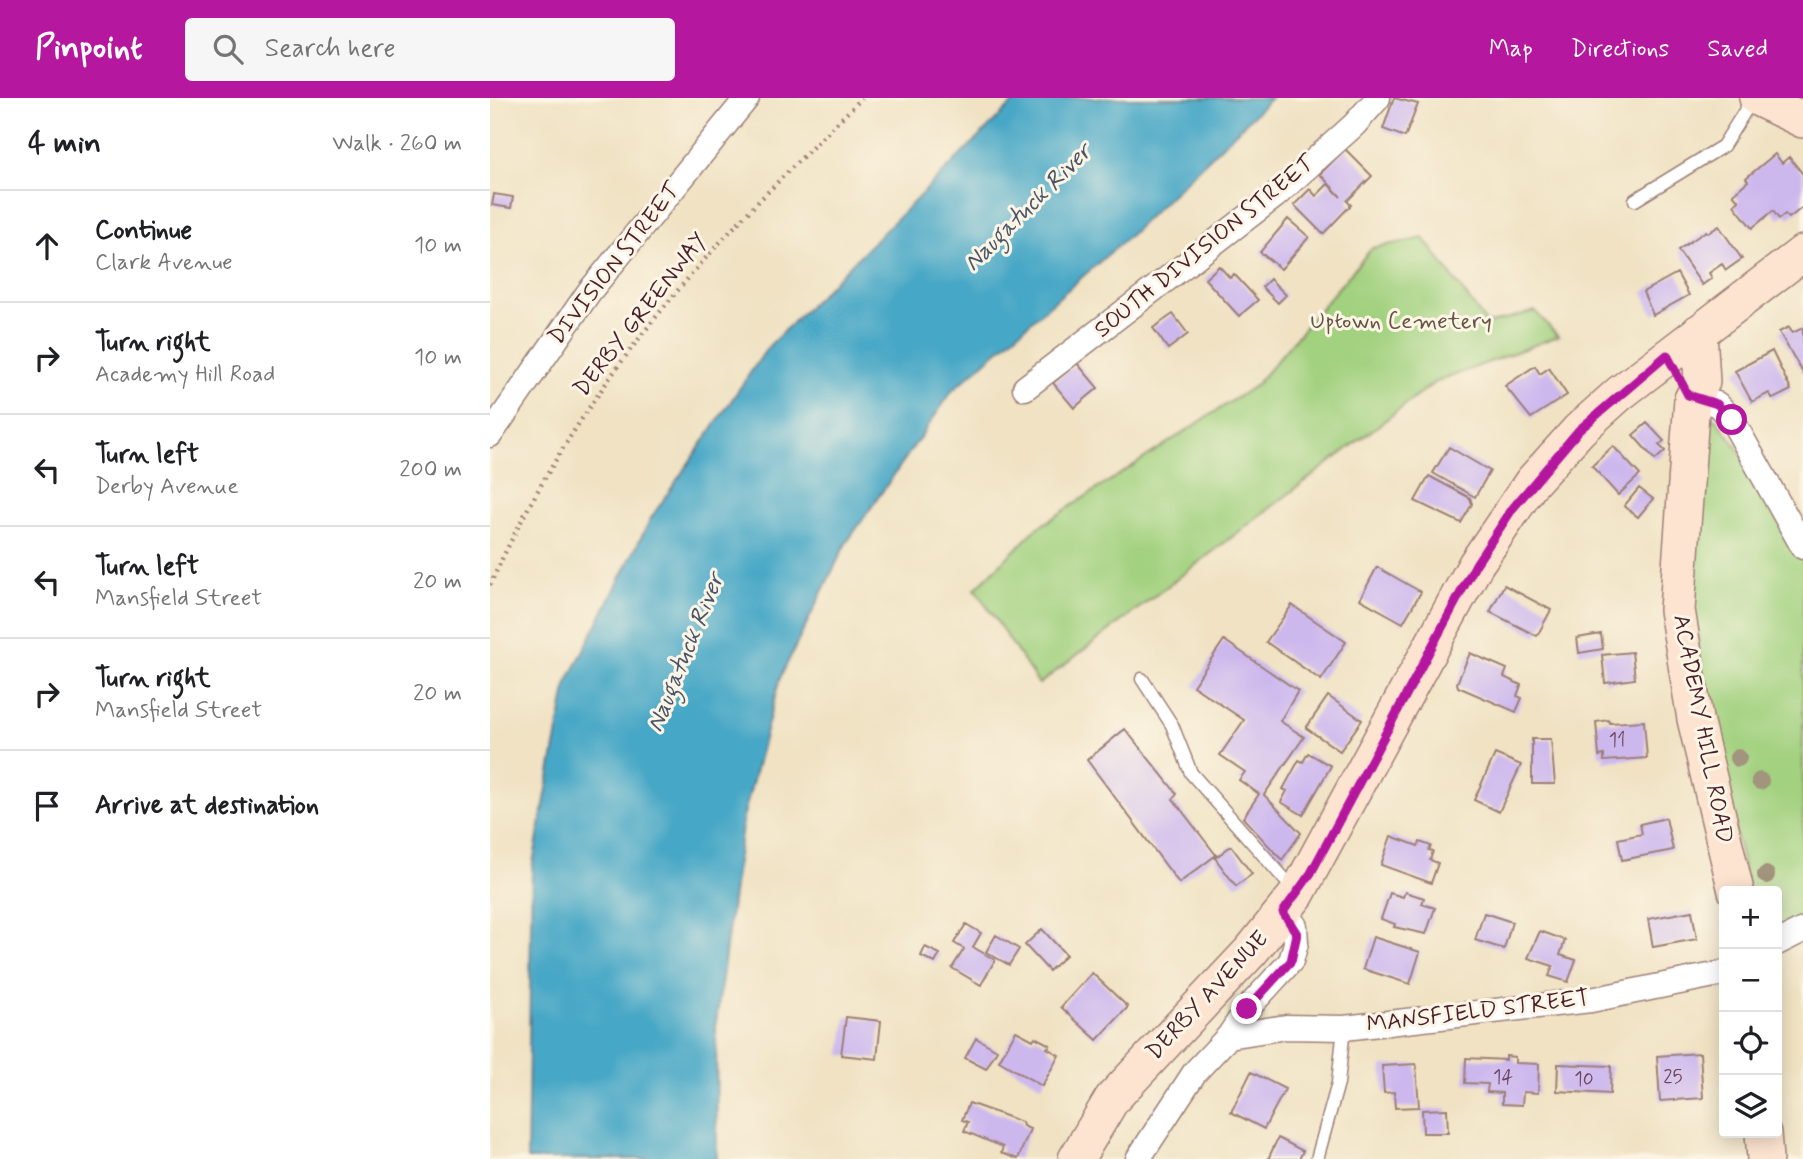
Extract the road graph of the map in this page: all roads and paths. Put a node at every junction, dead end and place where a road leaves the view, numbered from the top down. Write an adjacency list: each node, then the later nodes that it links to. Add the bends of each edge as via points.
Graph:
1 (747, 98): 11 (street, DIVISION STREET, via 589,292)
2 (862, 98): 13 (path, DERBY GREENWAY, via 725,237 629,353 555,461)
3 (1378, 98): 9 (street, SOUTH DIVISION STREET, via 1275,196)
4 (1774, 104): 5 (lane, via 1723,146)
5 (1635, 200)
6 (1803, 253): 7 (main road, DERBY AVENUE)
7 (1699, 332): 8 (main road, DERBY AVENUE); 10 (main road, ACADEMY HILL ROAD, via 1702,382)
8 (1667, 355): 10 (main road); 16 (main road, DERBY AVENUE, via 1579,430 1513,508 1476,564)
9 (1025, 388)
10 (1692, 399): 12 (street, via 1717,404 1728,415); 15 (main road, ACADEMY HILL ROAD, via 1677,610 1695,719)
11 (490, 435)
12 (1803, 547)
13 (490, 585)
14 (1142, 679): 16 (lane, via 1172,725 1191,773)
15 (1735, 886)
16 (1290, 903): 21 (street, via 1294,953); 23 (main road, DERBY AVENUE, via 1112,1099)
17 (1803, 930): 18 (street)
18 (1782, 940)
19 (1719, 974): 20 (street, MANSFIELD STREET, via 1591,1000)
20 (1344, 1028): 21 (street, MANSFIELD STREET, via 1286,1027); 25 (lane, via 1338,1083)
21 (1229, 1036): 24 (street, via 1195,1072)
22 (1763, 1138): 26 (main road)
23 (1076, 1159)
24 (1138, 1159)
25 (1317, 1159)
26 (1765, 1159)

